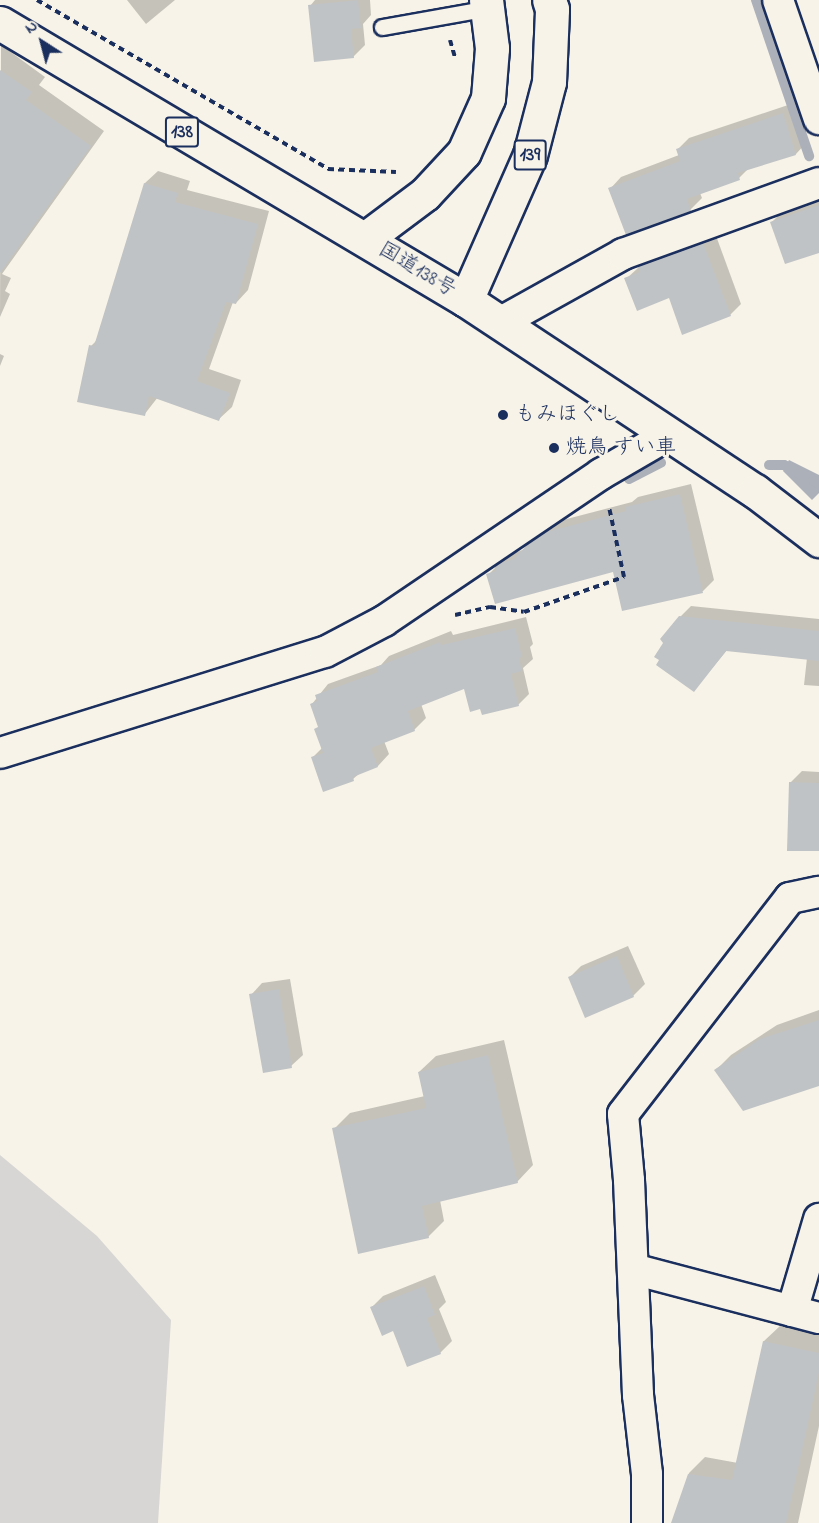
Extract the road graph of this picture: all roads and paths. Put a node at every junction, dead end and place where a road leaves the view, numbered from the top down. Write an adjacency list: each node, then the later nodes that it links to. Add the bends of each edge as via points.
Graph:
1 (37, 0): 10 (path, via 328,169)
2 (549, 0): 13 (highway, 139, via 549,82 530,155)
3 (778, 0): 9 (street)
4 (488, 4): 5 (lane); 12 (highway, via 492,48 488,98 464,152 425,194)
5 (443, 16): 7 (lane); 8 (path)
6 (0, 23): 12 (highway, 国道138号 / 138)
7 (382, 27)
8 (458, 67)
9 (819, 119)
10 (401, 173)
11 (819, 183): 14 (street, via 623,254)
12 (365, 239): 13 (highway, 国道138号 / 138)
13 (466, 300): 14 (highway, 国道138号 / 138)
14 (501, 322): 15 (highway, 国道138号 / 138)
15 (668, 435): 16 (street); 17 (highway, 国道138号 / 138, via 755,491)
16 (602, 474): 18 (path, via 624,577 524,612 490,607); 19 (street, via 384,621 325,652)
17 (819, 540)
18 (445, 615)
19 (0, 753)
20 (819, 892): 22 (street, via 790,898 623,1114)
21 (819, 1219): 23 (street)
22 (633, 1269): 23 (street); 24 (street)
23 (806, 1315)
24 (647, 1523)

